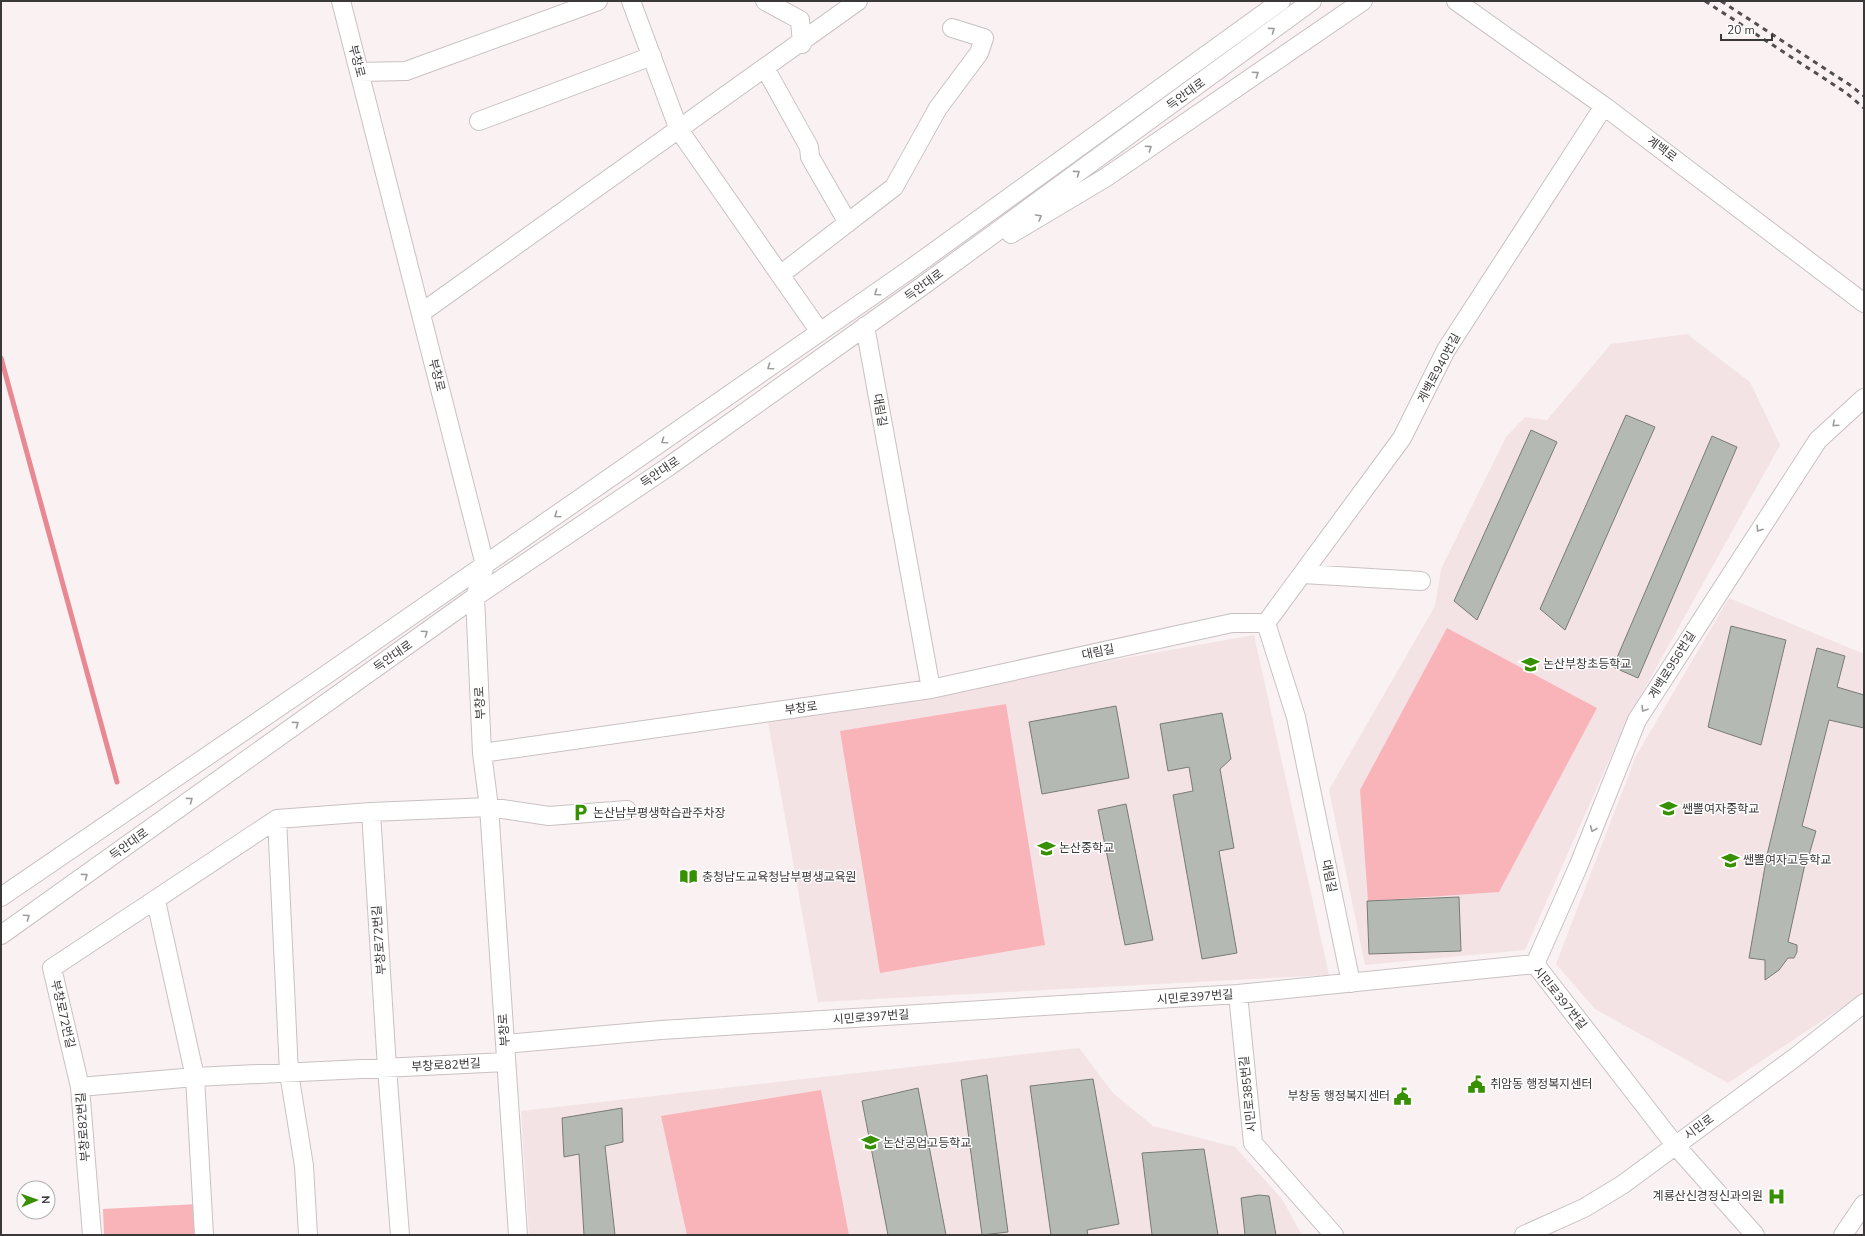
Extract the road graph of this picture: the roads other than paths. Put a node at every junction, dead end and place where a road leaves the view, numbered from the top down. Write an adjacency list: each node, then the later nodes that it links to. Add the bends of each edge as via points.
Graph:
1 (341, 1): 15 (street, 부창로)
2 (598, 1): 15 (street, via 406,71)
3 (631, 1): 13 (street)
4 (765, 1): 12 (street, via 800,20)
5 (858, 1): 12 (street)
6 (1263, 1): 20 (street, via 1069,141)
7 (1281, 1): 20 (street, 득안대로)
8 (1312, 1): 22 (street, 득안대로, one-way to 8)
9 (1363, 1): 22 (street, one-way to 9, via 1105,178)
10 (1456, 1): 16 (street, 계백로)
11 (952, 28): 19 (street, via 984,38 979,53 938,108 894,187)
12 (802, 43): 14 (street)
13 (652, 56): 17 (street); 18 (street)
14 (765, 68): 18 (street); 19 (street, via 809,147 810,157)
15 (360, 72): 24 (street, 부창로)
16 (1604, 106): 23 (street, 계백로); 29 (street, 계백로940번길, via 1446,350 1402,438)
17 (479, 121)
18 (679, 130): 21 (street); 24 (street)
19 (848, 223): 21 (street)
20 (909, 270): 26 (street, 득안대로, one-way to 26)
21 (780, 275): 26 (street)
22 (921, 287): 25 (street, 득안대로)
23 (1864, 303)
24 (421, 313): 28 (street, 부창로)
25 (865, 326): 31 (street, 득안대로, via 668,467); 33 (street, 대림길)
26 (820, 332): 28 (street, 득안대로, one-way to 28)
27 (1864, 398): 42 (street, 계백로956번길, one-way to 42, via 1818,440 1637,720 1578,867)
28 (485, 565): 31 (street, 부창로); 39 (street, 득안대로)
29 (1303, 574): 30 (street); 32 (street, 계백로940번길)
30 (1421, 582)
31 (475, 597): 34 (street, 부창로); 41 (street, 득안대로, one-way to 31)
32 (1266, 624): 33 (street, 대림길, via 1232,623); 43 (street, 대림길, via 1296,717)
33 (930, 689): 34 (street, 부창로)
34 (482, 753): 35 (street, 부창로)
35 (489, 807): 36 (street, 부창로72번길, via 549,816); 37 (street, 부창로72번길); 46 (street, 부창로)
36 (627, 810)
37 (371, 812): 38 (street, 부창로72번길); 48 (street, 부창로72번길)
38 (278, 819): 40 (street, 부창로72번길); 49 (street)
39 (1, 897)
40 (156, 901): 50 (street); 51 (street, 부창로72번길, via 52,968)
41 (1, 935)
42 (1535, 964): 43 (street, 시민로397번길); 52 (street, 시민로397번길)
43 (1351, 983): 44 (street, 시민로397번길)
44 (1238, 994): 46 (street, 시민로397번길, via 661,1030); 59 (street, 시민로385번길, via 1253,1143)
45 (1864, 1003): 52 (street, 시민로, via 1797,1056)
46 (505, 1044): 47 (street, 부창로)
47 (506, 1062): 48 (street, 부창로82번길); 58 (street, 부창로)
48 (387, 1068): 49 (street, 부창로82번길); 57 (street)
49 (289, 1073): 50 (street, 부창로82번길); 56 (street, via 304,1166)
50 (195, 1077): 51 (street, 부창로82번길); 55 (street)
51 (80, 1087): 54 (street, 부창로82번길)
52 (1675, 1145): 60 (street, 시민로, via 1584,1208); 61 (street, 시민로397번길)
53 (1864, 1204): 62 (street)
54 (92, 1235)
55 (204, 1235)
56 (308, 1235)
57 (400, 1235)
58 (518, 1235)
59 (1334, 1235)
60 (1524, 1235)
61 (1755, 1235)
62 (1844, 1235)

